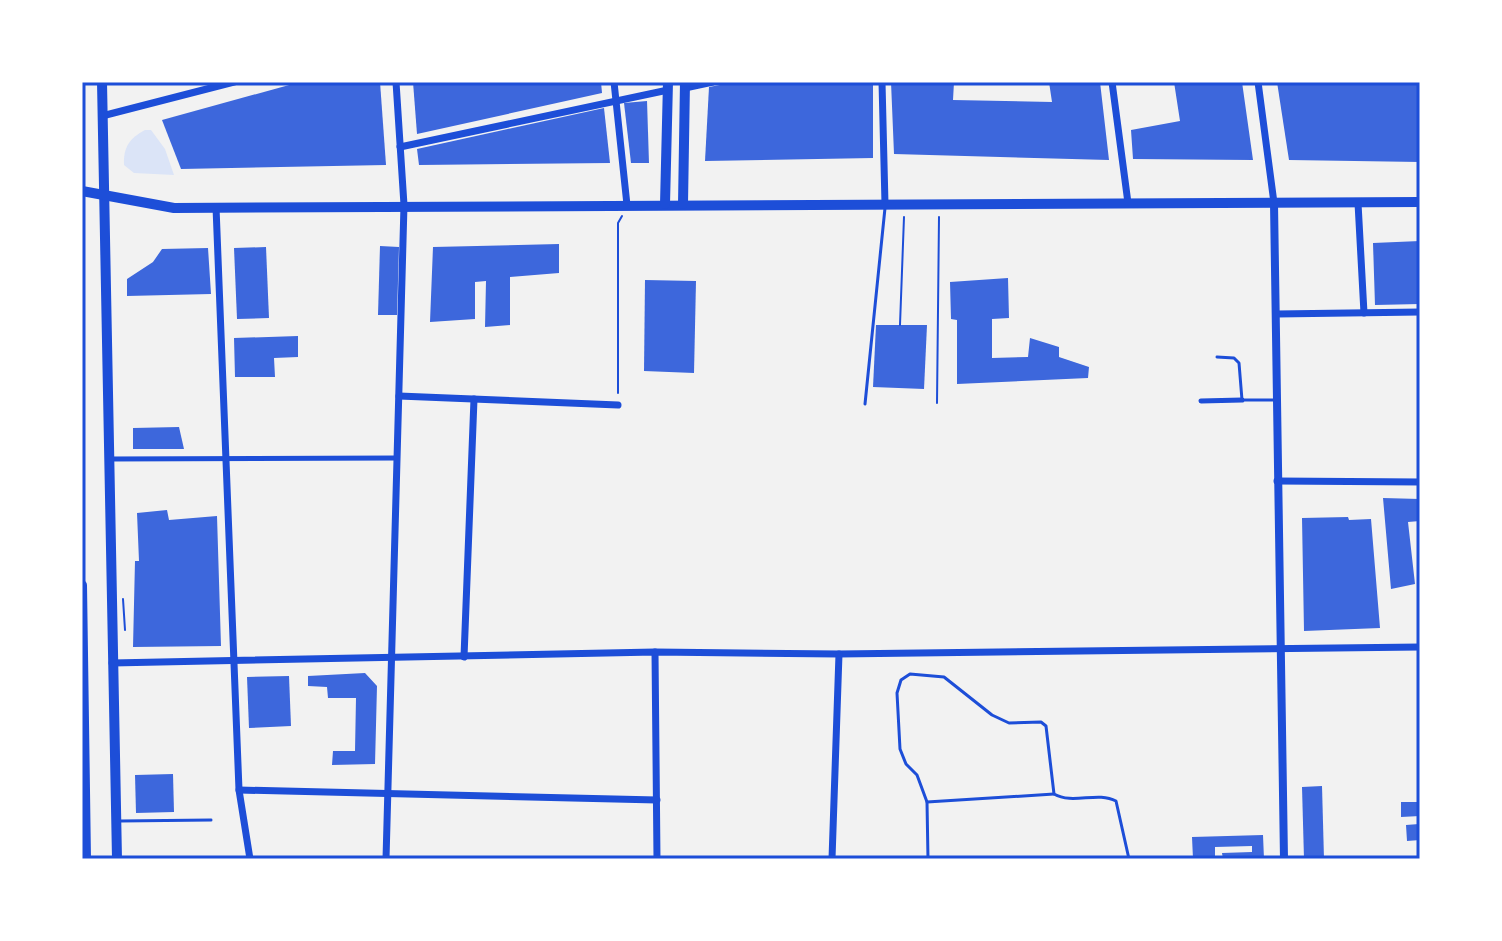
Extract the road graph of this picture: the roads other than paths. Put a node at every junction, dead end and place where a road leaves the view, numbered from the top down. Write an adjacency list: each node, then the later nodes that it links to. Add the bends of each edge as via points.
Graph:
1 (102, 82): 12 (main road)
2 (234, 82): 12 (street)
3 (396, 82): 13 (street)
4 (614, 82): 11 (street)
5 (713, 82): 9 (street)
6 (882, 82): 22 (street)
7 (1112, 82): 17 (street)
8 (1258, 82): 18 (street)
9 (685, 85): 21 (main road)
10 (668, 86): 11 (street); 20 (main road)
11 (616, 100): 13 (street); 24 (street)
12 (102, 116): 15 (main road)
13 (400, 147): 23 (street)
14 (82, 191): 15 (main road)
15 (103, 196): 25 (main road, via 174,208); 37 (main road)
16 (1420, 202): 19 (main road)
17 (1128, 203): 18 (main road); 22 (main road)
18 (1274, 203): 19 (main road); 28 (street)
19 (1358, 203): 27 (street)
20 (665, 204): 21 (main road); 24 (main road)
21 (683, 204): 22 (main road)
22 (885, 204): 35 (lane)
23 (404, 205): 24 (main road); 25 (main road); 30 (street)
24 (627, 205)
25 (216, 207): 39 (street)
26 (1420, 312): 27 (street)
27 (1364, 313): 28 (street)
28 (1277, 314): 33 (street)
29 (1217, 357): 32 (lane, via 1239,363)
30 (399, 396): 31 (street); 38 (street)
31 (474, 399): 36 (street); 49 (street)
32 (1242, 400): 33 (lane); 34 (street)
33 (1277, 400): 40 (street)
34 (1201, 401)
35 (865, 404)
36 (618, 405)
37 (107, 458): 39 (street); 51 (main road)
38 (397, 458): 39 (street); 48 (street)
39 (227, 461): 50 (street)
40 (1277, 481): 41 (street); 45 (street)
41 (1420, 482)
42 (82, 585): 43 (main road)
43 (82, 610): 59 (main road)
44 (1420, 647): 45 (street)
45 (1282, 649): 47 (street); 68 (street)
46 (655, 652): 47 (street); 49 (street); 55 (street)
47 (839, 654): 65 (street)
48 (392, 656): 49 (street); 50 (street); 54 (street)
49 (464, 657)
50 (233, 662): 51 (street); 52 (street)
51 (112, 663): 58 (main road)
52 (239, 790): 54 (street); 62 (street)
53 (1054, 794): 56 (lane); 56 (lane, via 1046,726 1009,723 944,677 910,674 901,680 897,693 900,749); 67 (lane, via 1116,801)
54 (389, 796): 55 (street); 63 (street)
55 (657, 800): 64 (street)
56 (927, 802): 66 (lane)
57 (211, 820): 58 (lane)
58 (116, 821): 61 (main road)
59 (84, 842): 60 (main road)
60 (86, 859)
61 (117, 859)
62 (250, 859)
63 (386, 859)
64 (657, 859)
65 (832, 859)
66 (928, 859)
67 (1129, 859)
68 (1284, 859)

